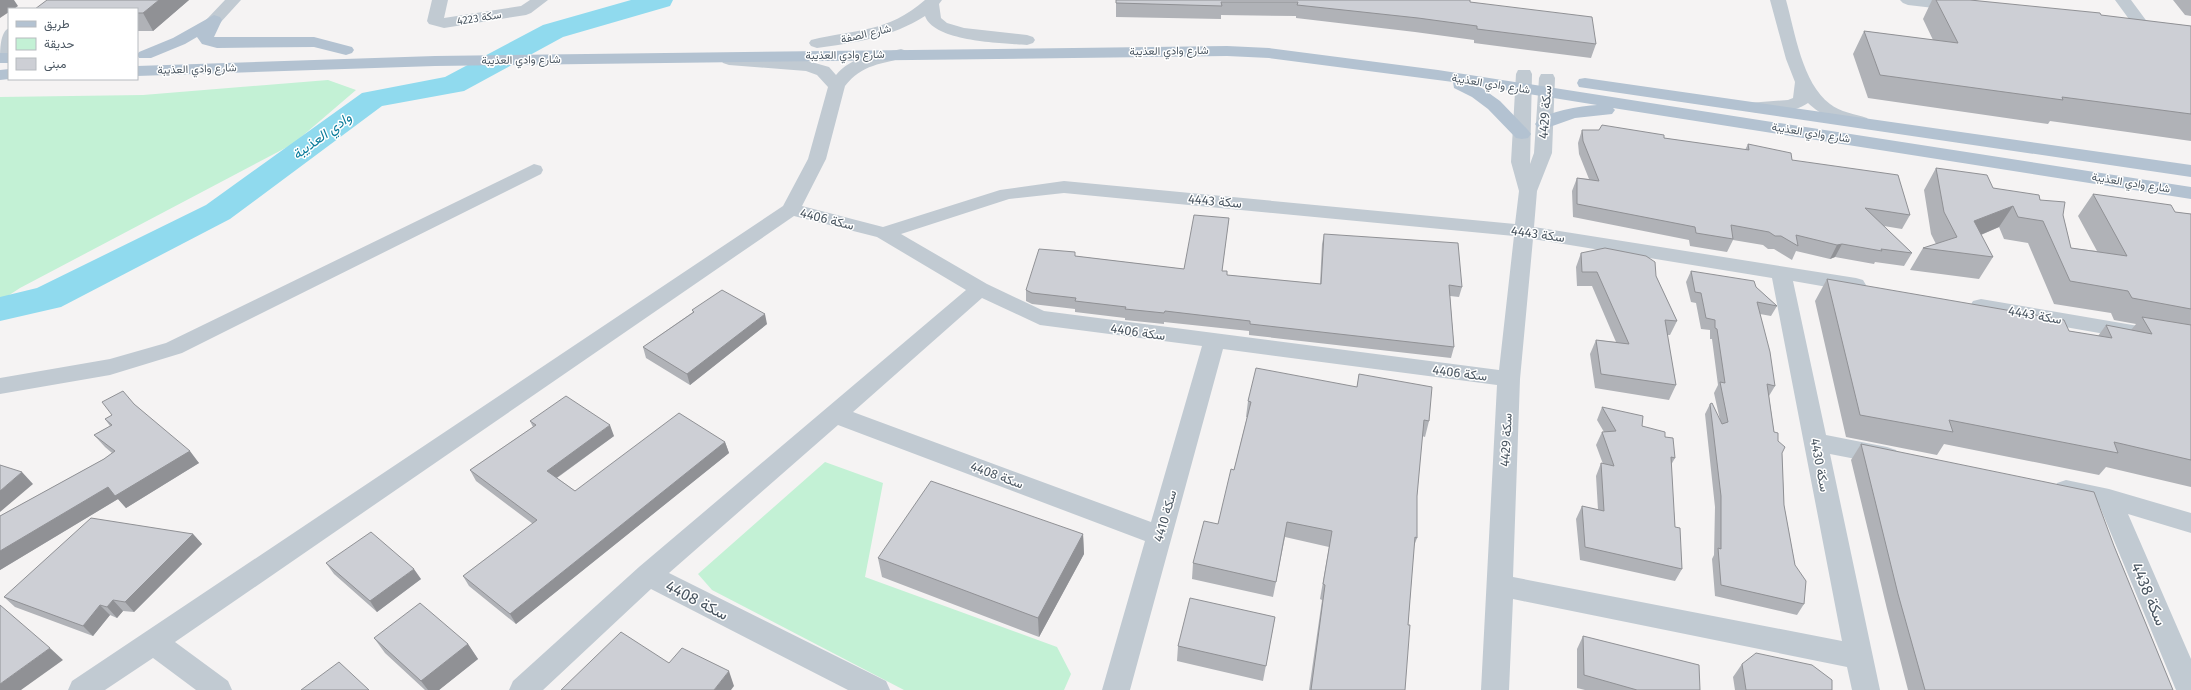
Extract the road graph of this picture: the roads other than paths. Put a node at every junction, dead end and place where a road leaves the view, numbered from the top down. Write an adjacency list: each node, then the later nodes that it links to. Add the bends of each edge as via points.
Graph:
1 (233, 0): 9 (street)
2 (440, 0): 3 (street, سكة 4223, via 436,21 444,23 526,10)
3 (540, 0)
4 (1778, 0): 22 (street)
5 (1908, 0): 8 (street)
6 (2123, 0): 10 (street, via 2150,28)
7 (933, 2): 12 (street, شارع الصفة, via 935,21 943,28); 13 (street, شارع الصفة, via 910,20 892,29)
8 (1978, 8)
9 (214, 20): 14 (main road, via 206,33 208,41 314,42); 17 (main road, via 179,41)
10 (2119, 24)
11 (8, 33): 18 (street, via 0,44 0,52)
12 (1027, 40): 13 (main road, شارع وادي العذيبة); 21 (main road, شارع وادي العذيبة, via 1229,39 1269,42)
13 (817, 43): 15 (main road, شارع وادي العذيبة)
14 (346, 50): 15 (main road, شارع وادي العذيبة, via 446,48); 17 (main road, شارع وادي العذيبة)
15 (694, 51): 16 (main road, شارع وادي العذيبة); 19 (main road, شارع وادي العذيبة, via 435,62); 24 (street, via 808,66 823,71)
16 (902, 54): 20 (main road, شارع وادي العذيبة, via 1227,50); 24 (street, via 864,62 846,74)
17 (141, 55)
18 (5, 58)
19 (138, 70)
20 (1438, 75): 21 (main road, شارع وادي العذيبة); 29 (main road, via 1489,100)
21 (1524, 82): 23 (main road, شارع وادي العذيبة); 29 (street, سكة 4429)
22 (1802, 84): 25 (street, via 1801,100 1791,105); 27 (street, via 1823,108)
23 (1547, 85): 25 (main road, شارع وادي العذيبة); 26 (main road, شارع وادي العذيبة); 28 (street, سكة 4429)
24 (837, 86): 35 (street, via 817,159)
25 (1751, 107): 27 (main road, شارع وادي العذيبة)
26 (1649, 108): 28 (main road, via 1588,110 1563,115); 34 (main road, شارع وادي العذيبة)
27 (1861, 122): 32 (main road, شارع وادي العذيبة, via 1980,134)
28 (1544, 124): 33 (street, سكة 4429, via 1543,153)
29 (1522, 134): 33 (street, سكة 4429, via 1520,162)
30 (2173, 154): 32 (main road)
31 (534, 170): 45 (street, via 174,348 144,359)
32 (2187, 171)
33 (1528, 191): 36 (street, سكة 4429)
34 (2191, 193)
35 (790, 209): 37 (street, سكة 4406); 55 (street)
36 (1524, 231): 37 (street, سكة 4443, via 1064,187 1007,194); 38 (street, سكة 4443); 44 (street, سكة 4429)
37 (884, 233): 40 (street, سكة 4406)
38 (1781, 272): 39 (street, سكة 4443); 47 (street, سكة 4430)
39 (1871, 287)
40 (980, 289): 42 (street, سكة 4406, via 1040,318); 46 (street, سكة 4408)
41 (1963, 303): 43 (street, سكة 4443)
42 (1214, 342): 44 (street, سكة 4406); 52 (street, سكة 4410)
43 (2191, 342)
44 (1509, 379): 54 (street, سكة 4429)
45 (0, 386)
46 (834, 414): 52 (street, سكة 4408); 53 (street, سكة 4408)
47 (1815, 442): 48 (street); 56 (street, سكة 4430)
48 (1908, 460)
49 (2047, 487): 50 (street)
50 (2109, 498): 51 (street); 64 (street, سكة 4438)
51 (2191, 523)
52 (1160, 536): 61 (street, سكة 4410)
53 (648, 576): 59 (street, سكة 4408); 60 (street, سكة 4408)
54 (1500, 585): 56 (street); 62 (street, سكة 4429)
55 (153, 642): 57 (street); 58 (street)
56 (1859, 658): 63 (street, سكة 4430)
57 (82, 690)
58 (218, 690)
59 (523, 690)
60 (876, 690)
61 (1116, 690)
62 (1495, 690)
63 (1866, 690)
64 (2190, 690)

